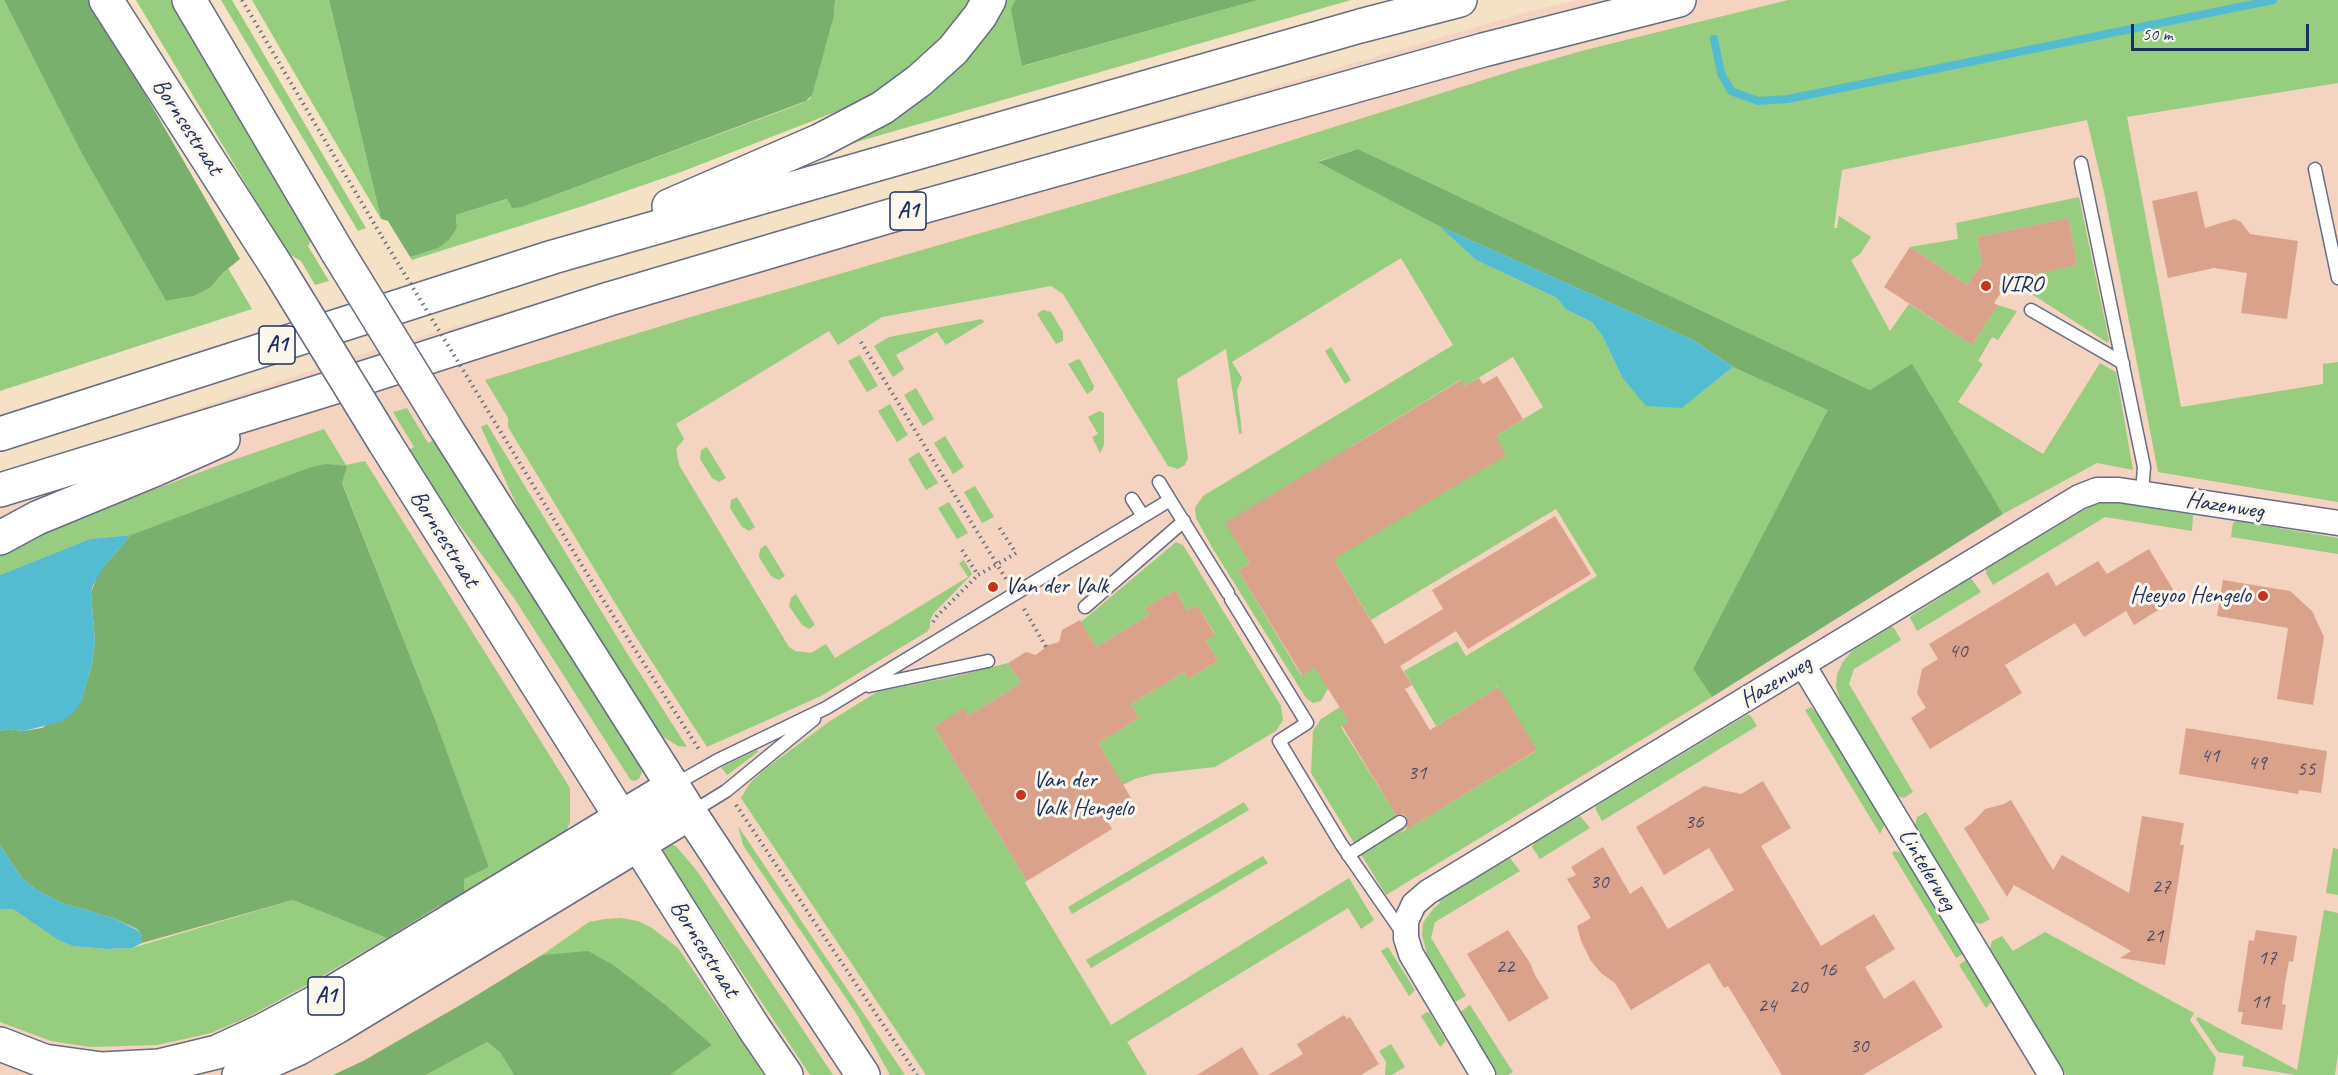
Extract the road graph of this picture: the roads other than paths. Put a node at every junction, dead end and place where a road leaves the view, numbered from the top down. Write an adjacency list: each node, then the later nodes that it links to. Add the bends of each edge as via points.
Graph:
1 (106, 0): 30 (main road, Bornsestraat, bridge)
2 (189, 0): 28 (main road, bridge, via 444,425)
3 (989, 0): 8 (main road, A1, via 953,50 882,108 819,141)
4 (1460, 0): 8 (main road, A1)
5 (1679, 0): 12 (main road, A1, via 1483,50 900,213 609,299)
6 (2081, 163): 11 (lane)
7 (2315, 169): 9 (lane)
8 (553, 257): 13 (main road, A1)
9 (2338, 278)
10 (2031, 310): 11 (lane)
11 (2123, 363): 16 (lane, via 2144,467)
12 (338, 386): 15 (main road, A1); 22 (main road, A1, via 37,518)
13 (0, 434)
14 (1159, 482): 18 (lane)
15 (0, 490)
16 (2142, 493): 21 (street, Hazenweg); 25 (street, Hazenweg, via 2097,490 2079,497)
17 (1132, 499): 19 (lane)
18 (1170, 500): 19 (lane); 20 (lane)
19 (1143, 516): 26 (lane)
20 (1184, 522): 23 (lane); 33 (lane, via 1307,723 1279,741)
21 (2338, 524)
22 (0, 538)
23 (1085, 607)
24 (988, 661): 26 (lane)
25 (1803, 665): 34 (street, Hazenweg, via 1428,892 1414,904 1406,921); 40 (street, Lintelerweg)
26 (862, 687): 27 (lane)
27 (826, 708): 28 (lane); 29 (lane, via 726,791)
28 (673, 786): 29 (main road); 30 (main road)
29 (690, 813): 32 (main road); 38 (main road)
30 (620, 817): 32 (main road, Bornsestraat); 35 (main road, A1, via 325,997 217,1052 159,1066 102,1069 44,1061)
31 (1400, 822): 33 (lane)
32 (638, 844): 36 (main road, A1, via 338,1026); 37 (main road, Bornsestraat)
33 (1348, 855): 34 (lane)
34 (1406, 938): 39 (street, via 1411,954)
35 (0, 1044)
36 (239, 1075)
37 (786, 1075)
38 (863, 1075)
39 (1483, 1075)
40 (2051, 1075)

